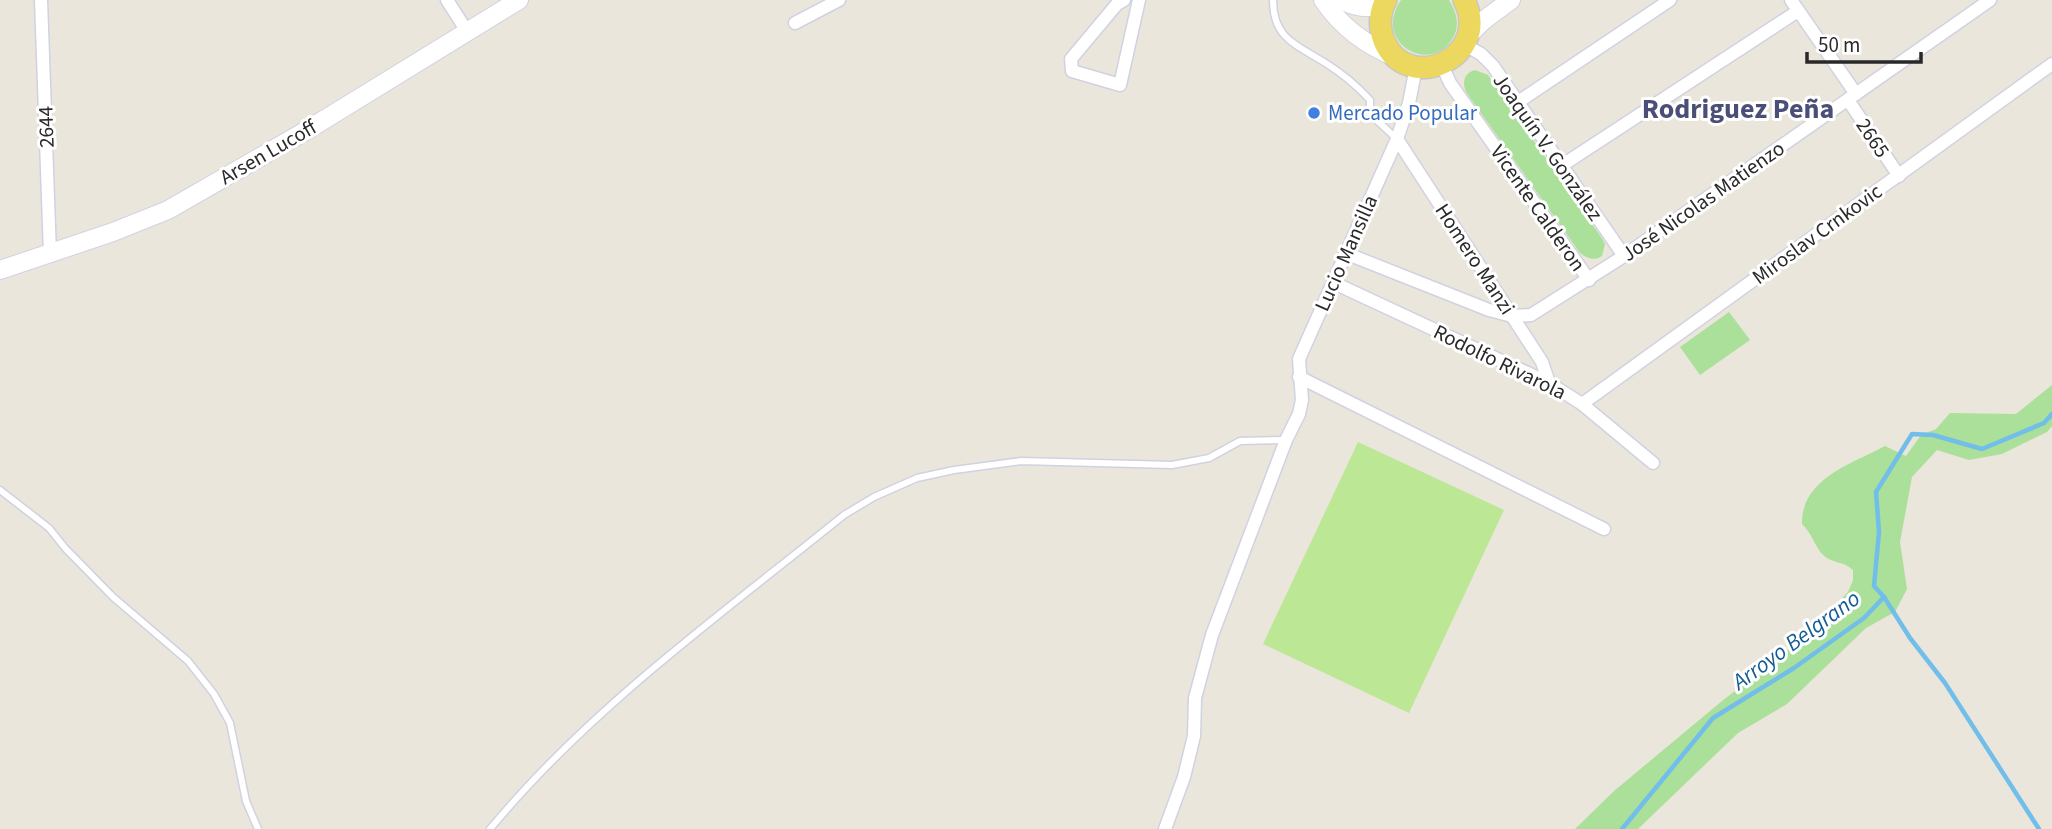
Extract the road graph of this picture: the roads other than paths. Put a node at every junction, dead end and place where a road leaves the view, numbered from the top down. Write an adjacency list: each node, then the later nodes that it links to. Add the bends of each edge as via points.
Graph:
1 (41, 0): 29 (street, 2644)
2 (447, 0): 17 (street)
3 (519, 0): 17 (street, Arsen Lucoff)
4 (839, 0): 16 (street)
5 (1124, 0): 6 (street, via 1071,59 1072,71 1120,85)
6 (1139, 0)
7 (1273, 0): 25 (lane, via 1276,24 1286,38 1352,82 1370,100 1370,114)
8 (1323, 0): 19 (street, via 1357,37)
9 (1341, 0): 14 (street, via 1359,7 1375,7)
10 (1464, 0): 18 (main road, via 1471,22)
11 (1511, 0): 18 (street)
12 (1670, 0): 24 (street)
13 (1990, 0): 23 (street, José Nicolas Matienzo)
14 (1385, 1): 19 (main road, via 1381,33)
15 (1795, 5): 23 (street, 2665); 26 (street)
16 (795, 23)
17 (468, 33): 29 (street, Arsen Lucoff, via 168,210)
18 (1467, 40): 21 (main road, via 1459,53); 24 (street, Joaquín V. González)
19 (1397, 58): 22 (main road)
20 (2052, 64): 27 (street, Miroslav Crnkovic)
21 (1442, 65): 22 (main road); 32 (street, Vicente Calderon, via 1450,83)
22 (1416, 67): 25 (street, Lucio Mansilla)
23 (1852, 97): 27 (street, 2665); 30 (street, José Nicolas Matienzo)
24 (1518, 102): 26 (street, Joaquín V. González)
25 (1397, 139): 28 (street, Lucio Mansilla); 34 (street, Homero Manzi)
26 (1561, 166): 30 (street, Joaquín V. González)
27 (1899, 176): 37 (street, Miroslav Crnkovic)
28 (1345, 253): 33 (street, Lucio Mansilla); 34 (street, Rodolfo Rivarola)
29 (50, 254): 31 (street, Arsen Lucoff)
30 (1624, 256): 32 (street, José Nicolas Matienzo)
31 (0, 270)
32 (1589, 280): 34 (street, José Nicolas Matienzo, via 1531,314)
33 (1334, 283): 35 (street, Lucio Mansilla, via 1299,359); 36 (street, Rodolfo Rivarola)
34 (1513, 316): 36 (street, Homero Manzi, via 1542,362)
35 (1299, 377): 38 (street, Lucio Mansilla, via 1302,400); 41 (street)
36 (1549, 383): 37 (street, Rodolfo Rivarola)
37 (1582, 404): 39 (street, Rodolfo Rivarola)
38 (1286, 440): 43 (lane, via 1240,441 1209,458 1172,465 989,464 917,478 874,497 844,515 603,711); 44 (street, Lucio Mansilla, via 1212,635 1195,698 1184,777)
39 (1653, 463)
40 (0, 490): 42 (lane, via 50,528 113,597 188,661 214,694 230,723 246,801)
41 (1604, 529)
42 (258, 829)
43 (490, 829)
44 (1165, 829)

